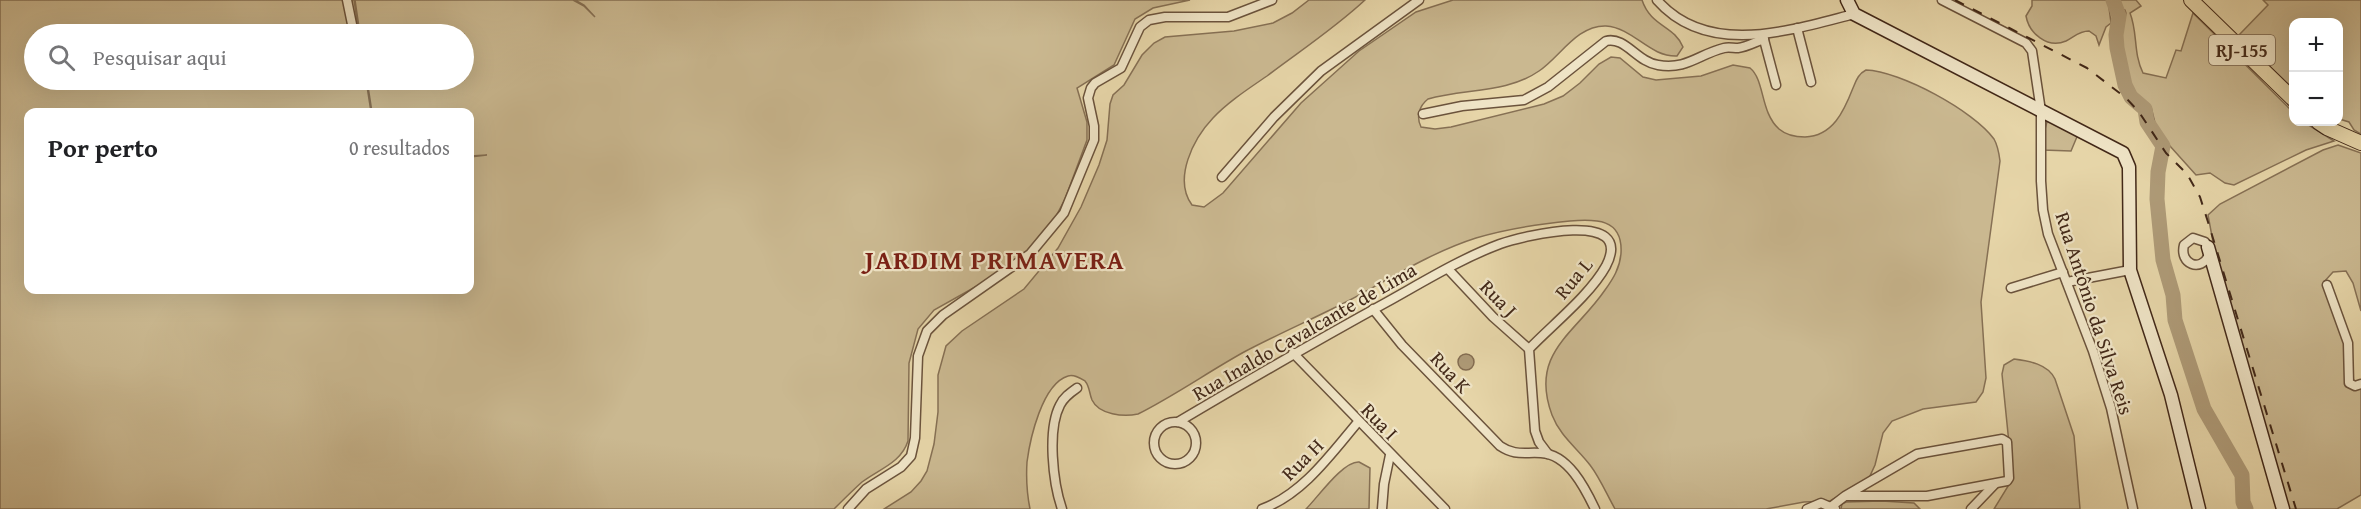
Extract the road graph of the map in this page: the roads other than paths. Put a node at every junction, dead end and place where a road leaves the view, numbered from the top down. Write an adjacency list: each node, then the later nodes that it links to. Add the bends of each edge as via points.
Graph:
1 (347, 0): 9 (street)
2 (1272, 0): 41 (street, via 1228,17 1155,18 1140,27 1121,68 1090,88 1094,140 1064,213 1030,254 943,315 927,331 918,356 911,456 866,489)
3 (1419, 0): 19 (street, via 1314,77)
4 (1657, 0): 11 (street, via 1680,19 1704,29)
5 (1847, 0): 8 (street)
6 (1942, 0): 15 (street, Rua Antônio da Silva Reis, via 2030,47)
7 (2191, 0): 14 (main road, RJ-155)
8 (1854, 14): 10 (street); 15 (street)
9 (352, 24)
10 (1797, 28): 11 (street); 12 (street)
11 (1763, 37): 13 (street); 16 (street, via 1746,46 1720,49 1686,65 1671,66 1645,61 1613,39 1524,100)
12 (1811, 82)
13 (1776, 85)
14 (2289, 95)
15 (2041, 111): 22 (street, via 2119,149 2126,157); 23 (street, Rua Antônio da Silva Reis, via 2043,210)
16 (1423, 114)
17 (2324, 126): 18 (main road)
18 (2361, 143)
19 (1222, 177)
20 (2209, 251): 51 (street)
21 (1448, 269): 27 (street, Rua Inaldo Cavalcante de Lima); 28 (street, Rua J); 28 (street, Rua L, via 1500,244 1533,236 1588,231 1606,236 1611,250 1601,273)
22 (2130, 270): 24 (street); 50 (street, via 2171,395)
23 (2062, 272): 24 (street, Rua Antônio da Silva Reis); 26 (street)
24 (2067, 282): 49 (street, Rua Antônio da Silva Reis, via 2111,408)
25 (2327, 285): 30 (street, via 2348,343 2349,383)
26 (2011, 288)
27 (1373, 309): 29 (street, Rua Inaldo Cavalcante de Lima); 35 (street, Rua K, via 1402,345 1500,446)
28 (1528, 349): 34 (street)
29 (1293, 353): 32 (street, Rua Inaldo Cavalcante de Lima); 33 (street, Rua I)
30 (2361, 384)
31 (1077, 388): 42 (street, via 1066,396 1055,417 1054,468)
32 (1178, 422): 32 (street, Rua Inaldo Cavalcante de Lima, via 1191,430 1195,448 1186,460 1171,464 1159,457 1154,440 1164,425)
33 (1358, 422): 37 (street, Rua I); 43 (street, Rua H, via 1302,484)
34 (1535, 431): 35 (street, via 1533,445); 36 (street)
35 (1525, 454): 36 (street)
36 (1548, 454): 46 (street, via 1570,470)
37 (1390, 455): 44 (street); 45 (street, Rua I)
38 (1995, 484): 39 (street, via 1927,496); 39 (street, via 2009,478 2007,442 2003,440 1917,454); 48 (street)
39 (1845, 496): 40 (street)
40 (1834, 508): 47 (street, via 1821,503)
41 (848, 509)
42 (1062, 509)
43 (1262, 509)
44 (1382, 509)
45 (1445, 509)
46 (1595, 509)
47 (1807, 509)
48 (1971, 509)
49 (2133, 509)
50 (2199, 509)
51 (2283, 509)

